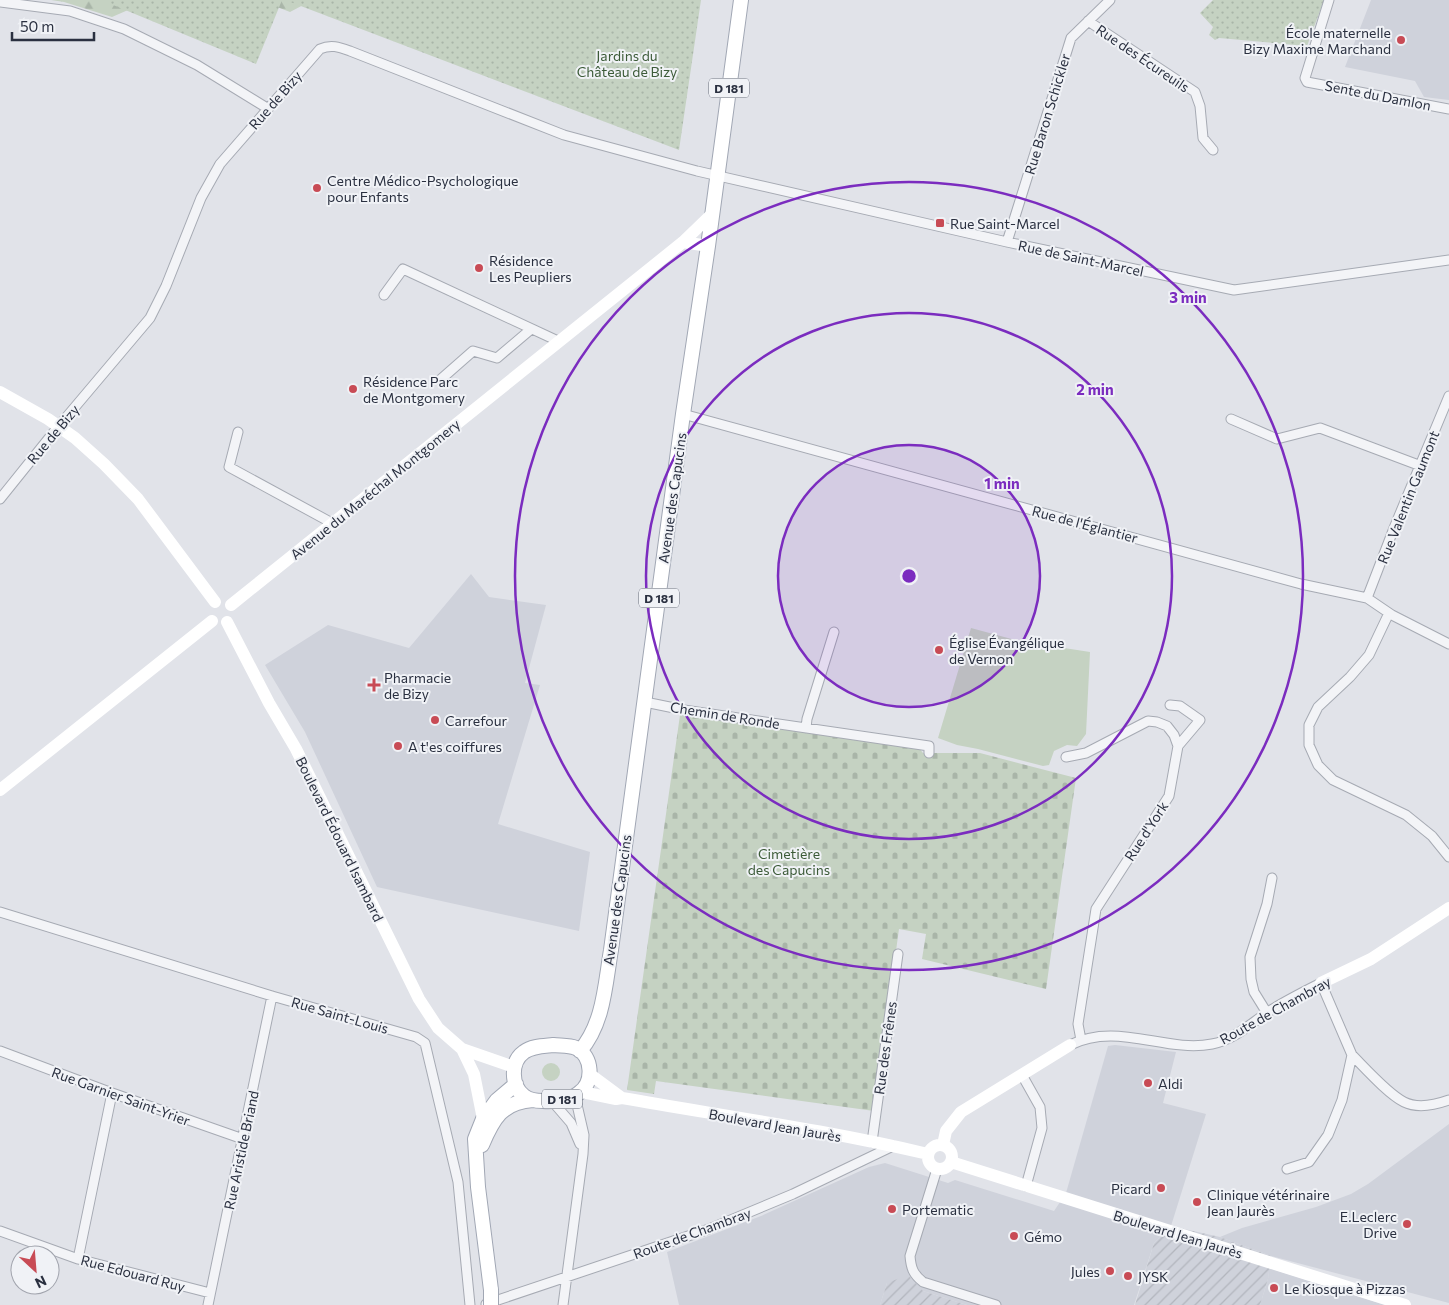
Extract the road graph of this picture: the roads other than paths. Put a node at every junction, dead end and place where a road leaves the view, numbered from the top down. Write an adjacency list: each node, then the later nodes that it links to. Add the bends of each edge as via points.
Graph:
1 (741, 0): 9 (main road, Avenue des Capucins / D 181)
2 (1110, 0): 5 (street, Rue Baron Schickler)
3 (1329, 0): 7 (street, Sente du Damlon, via 1305,78 1307,82)
4 (0, 2): 6 (street, via 70,11 124,29 197,65)
5 (1088, 22): 8 (street, Rue des Écureuils, via 1195,92 1200,106 1203,138); 12 (street, Rue Baron Schickler, via 1071,38)
6 (268, 108): 9 (street, Rue de Bizy, via 320,49 334,45 564,135); 23 (street, Rue de Bizy, via 220,164 201,198 150,318)
7 (1449, 109)
8 (1213, 150)
9 (717, 176): 10 (main road, Avenue des Capucins / D 181); 12 (street, Rue de Saint-Marcel)
10 (712, 214): 11 (main road, Avenue du Maréchal Montgomery); 13 (main road, Avenue des Capucins / D 181)
11 (683, 242): 13 (main road); 17 (main road, Avenue du Maréchal Montgomery)
12 (1007, 242): 14 (street, Rue de Saint-Marcel, via 1234,290)
13 (708, 246): 21 (main road, Avenue des Capucins / D 181)
14 (1449, 260)
15 (384, 295): 16 (street, via 403,270)
16 (530, 330): 17 (street); 18 (street, via 497,358 473,351)
17 (558, 341): 27 (main road, Avenue du Maréchal Montgomery)
18 (440, 380)
19 (0, 392): 23 (main road)
20 (1449, 396): 25 (street, Rue Valentin Gaumont)
21 (684, 414): 28 (street, Rue de l'Églantier, via 1301,584); 36 (main road, Avenue des Capucins / D 181)
22 (1230, 419): 25 (street, via 1277,440 1320,428)
23 (59, 426): 26 (street, Rue de Bizy); 29 (main road, via 97,457 138,499)
24 (238, 432): 27 (street, via 229,467)
25 (1420, 466): 28 (street, Rue Valentin Gaumont)
26 (0, 499)
27 (332, 523): 30 (main road, Avenue du Maréchal Montgomery)
28 (1367, 598): 31 (street, Rue de l'Églantier)
29 (215, 602): 30 (main road, via 222,600); 32 (main road, via 209,611)
30 (230, 605): 33 (main road, via 234,611)
31 (1389, 613): 35 (street, Rue de l'Églantier); 43 (street, via 1369,655 1318,707 1310,725 1309,745 1318,765 1334,780 1406,815 1432,836)
32 (212, 620): 33 (main road, via 217,624); 42 (main road)
33 (226, 622): 52 (main road, Boulevard Édouard Isambard, via 296,749 419,999 438,1028)
34 (834, 632): 38 (street, via 806,719)
35 (1449, 644)
36 (645, 702): 38 (street, Chemin de Ronde); 54 (main road, Avenue des Capucins / D 181, via 600,1015 591,1038)
37 (1170, 706): 39 (street, via 1180,706 1200,720)
38 (806, 728): 40 (street, Chemin de Ronde, via 929,746)
39 (1178, 746): 41 (street, via 1167,726 1148,721 1086,753); 51 (street, Rue d'York, via 1169,796 1096,909)
40 (929, 753)
41 (1066, 757)
42 (0, 790)
43 (1449, 857)
44 (1272, 878): 50 (street, via 1250,957 1254,992)
45 (1449, 908): 48 (main road, Route de Chambray, via 1371,959)
46 (0, 912): 49 (street, Rue Saint-Louis)
47 (898, 954): 68 (street, Rue des Frênes)
48 (1321, 983): 50 (street, Route de Chambray); 55 (street)
49 (272, 996): 67 (street, Rue Aristide Briand); 83 (street, Rue Saint-Louis, via 416,1037 425,1043 458,1182)
50 (1267, 1013): 51 (street, Route de Chambray, via 1237,1034 1214,1044 1195,1047 1120,1036 1096,1036)
51 (1076, 1043): 57 (main road, Route de Chambray)
52 (462, 1049): 56 (main road, Boulevard Édouard Isambard); 66 (main road, Boulevard Édouard Isambard, via 474,1074)
53 (0, 1051): 60 (street, Rue Garnier Saint-Yrier)
54 (580, 1051): 56 (main road, via 574,1047 553,1046 532,1049 520,1056); 58 (main road, D 181, via 589,1064)
55 (1352, 1055): 64 (street, via 1404,1102 1420,1106); 76 (street, via 1342,1100 1328,1134 1309,1162)
56 (514, 1067): 59 (main road)
57 (1022, 1074): 69 (main road, Route de Chambray, via 961,1112 946,1131); 77 (street, via 1040,1107 1042,1128)
58 (591, 1075): 61 (main road, D 181); 62 (main road, Boulevard Jean Jaurès)
59 (516, 1084): 63 (main road, D 181, via 524,1096); 66 (main road, D 181)
60 (112, 1093): 67 (street, Rue Garnier Saint-Yrier); 79 (street)
61 (578, 1094): 62 (main road, Boulevard Jean Jaurès, via 616,1100); 65 (main road, D 181); 71 (street, via 584,1135)
62 (622, 1098): 68 (main road, Boulevard Jean Jaurès)
63 (532, 1100): 65 (main road, D 181); 73 (main road, D 181, via 509,1105 497,1116)
64 (1449, 1100)
65 (552, 1101): 71 (street, via 571,1123)
66 (483, 1119): 73 (main road, D 181, via 475,1139)
67 (243, 1139): 81 (street, Rue Aristide Briand)
68 (872, 1142): 70 (main road, Boulevard Jean Jaurès)
69 (943, 1145): 72 (main road, via 934,1146); 74 (main road, via 951,1152)
70 (893, 1146): 72 (main road, Boulevard Jean Jaurès); 80 (street, Route de Chambray, via 710,1229)
71 (583, 1154): 80 (street)
72 (928, 1154): 75 (main road, via 929,1162)
73 (476, 1159): 85 (main road, D 181, bridge)
74 (951, 1162): 75 (main road, via 946,1168); 77 (main road, Boulevard Jean Jaurès)
75 (937, 1169): 87 (street, via 910,1256 911,1268 923,1282)
76 (1287, 1169)
77 (1026, 1186): 88 (main road, Boulevard Jean Jaurès)
78 (0, 1230): 79 (street, Rue Edouard Ruy)
79 (78, 1259): 81 (street, Rue Edouard Ruy)
80 (567, 1277): 84 (street, Route de Chambray); 86 (street)
81 (210, 1293): 82 (street, Rue Aristide Briand)
82 (208, 1305)
83 (470, 1305)
84 (485, 1305)
85 (492, 1305)
86 (563, 1305)
87 (996, 1305)
88 (1405, 1305)

